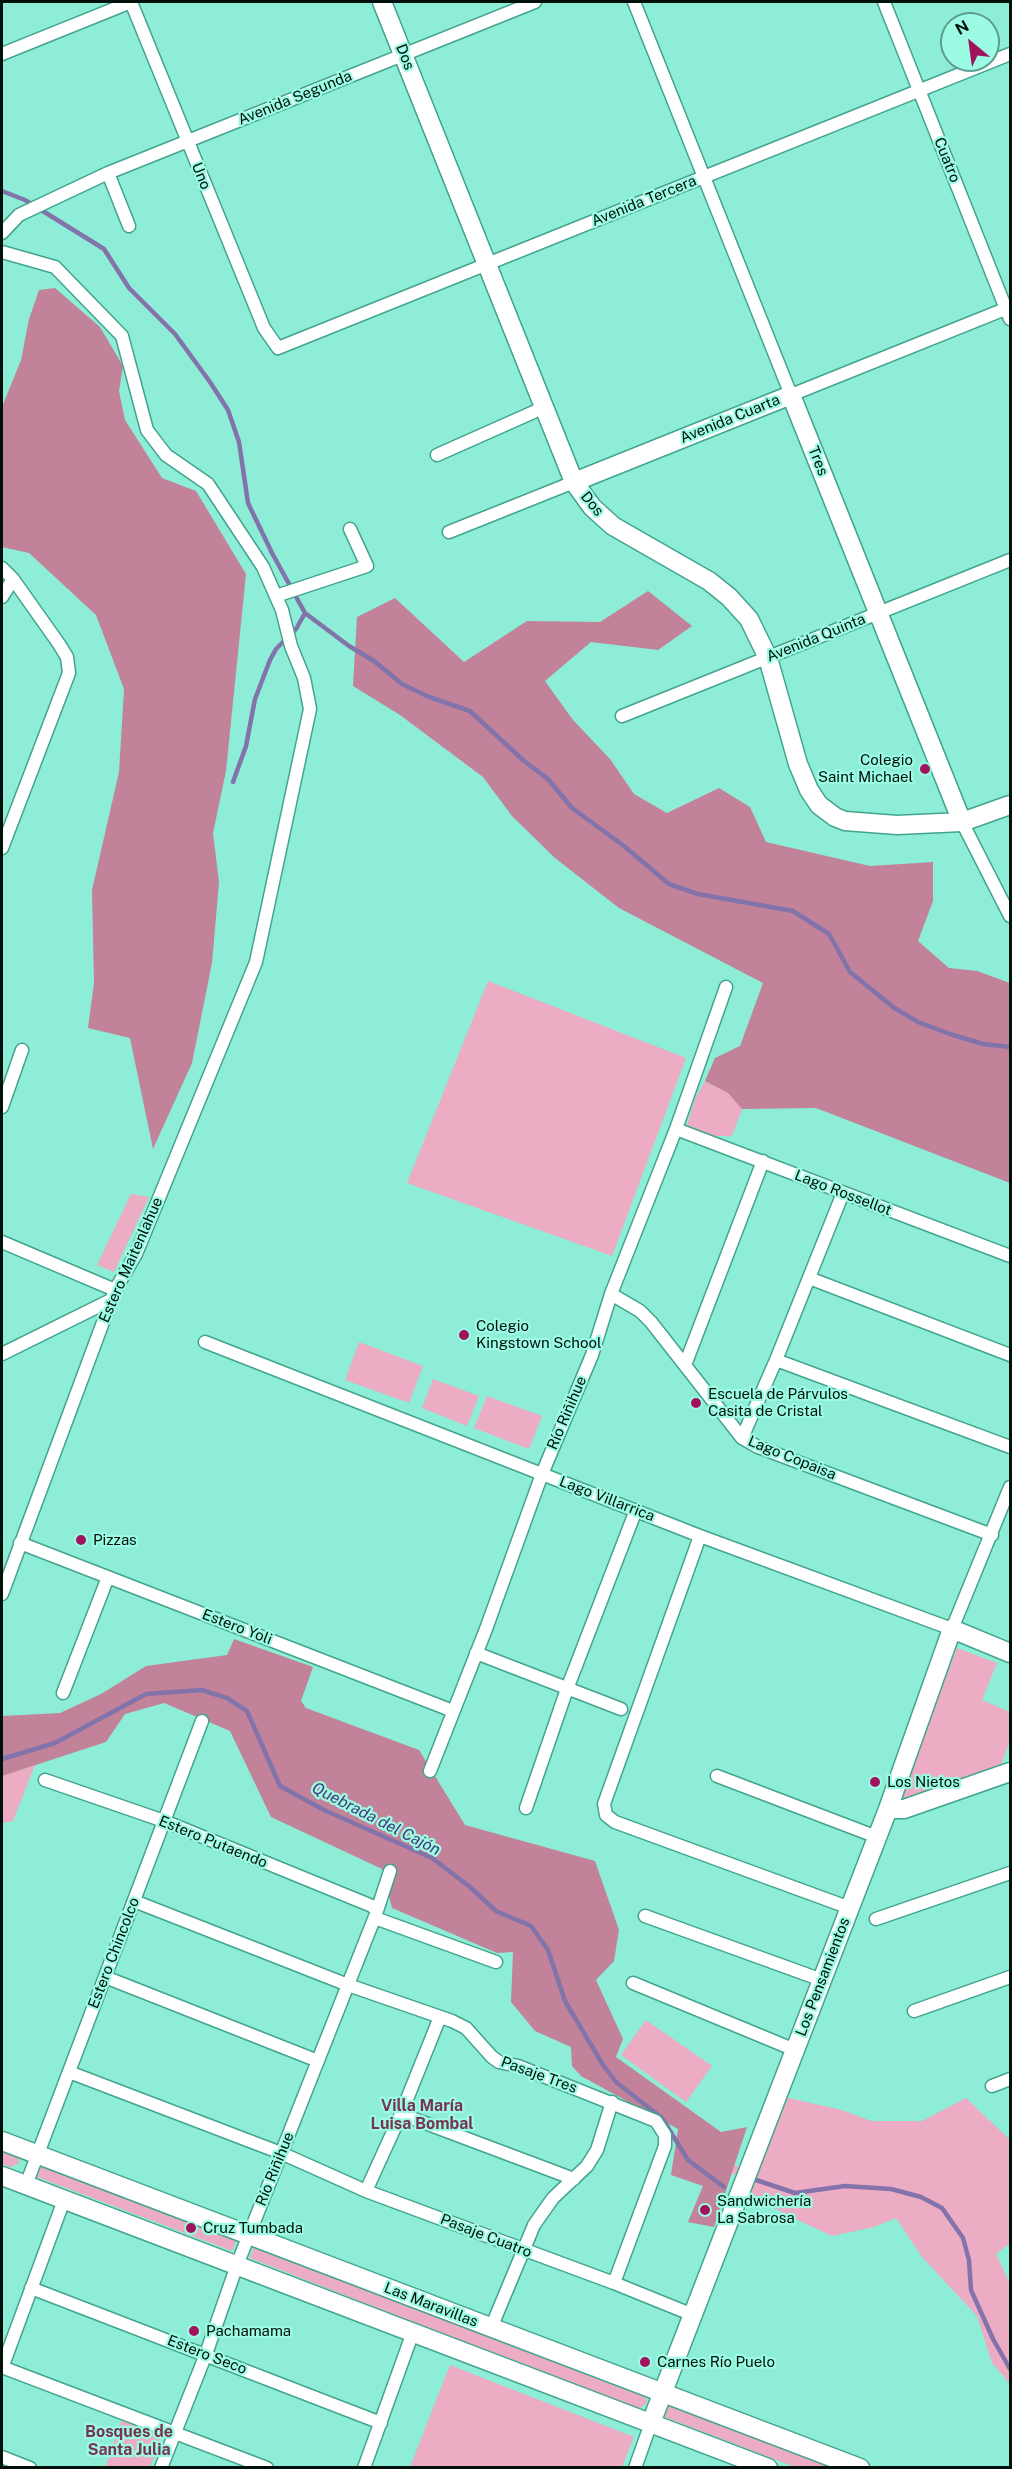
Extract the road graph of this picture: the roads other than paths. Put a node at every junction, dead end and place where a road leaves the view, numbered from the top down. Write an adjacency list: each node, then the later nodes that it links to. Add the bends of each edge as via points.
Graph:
1 (131, 2): 6 (street); 10 (street, Uno)
2 (382, 2): 7 (street, Dos)
3 (535, 2): 7 (street, Avenida Segunda)
4 (634, 2): 12 (street, Tres)
5 (884, 2): 9 (street, Cuatro)
6 (2, 54)
7 (404, 54): 10 (street, Avenida Segunda); 16 (street, Dos)
8 (1011, 54): 9 (street, Avenida Tercera)
9 (919, 91): 12 (street, Avenida Tercera); 17 (street, Cuatro)
10 (187, 141): 11 (street, Avenida Segunda); 18 (street, Uno, via 264,328)
11 (108, 173): 13 (street); 14 (street, Avenida Segunda, via 19,215)
12 (704, 177): 16 (street, Avenida Tercera); 19 (street, Tres)
13 (129, 226)
14 (2, 233)
15 (2, 252): 28 (street, Estero Maitenlahue, via 54,267 122,336 147,430 166,455 208,483 263,567)
16 (487, 264): 18 (street, Avenida Tercera); 20 (street, Dos)
17 (1009, 311): 19 (street, Avenida Cuarta)
18 (278, 348)
19 (791, 394): 22 (street, Avenida Cuarta); 30 (street, Tres)
20 (545, 407): 21 (street); 22 (street, Dos)
21 (437, 455)
22 (574, 482): 24 (street, Avenida Cuarta); 31 (street, Dos, via 592,507 613,526 709,581 729,597 749,619)
23 (350, 528): 28 (street, via 367,566)
24 (449, 532)
25 (1011, 560): 30 (street, Avenida Quinta)
26 (2, 568): 27 (street)
27 (13, 579): 29 (street); 35 (street, via 67,657 69,673)
28 (276, 596): 47 (street, Estero Maitenlahue, via 304,678 310,709 256,962 136,1254)
29 (2, 597)
30 (879, 613): 31 (street, Avenida Quinta); 34 (street, Tres)
31 (768, 658): 32 (street, Avenida Quinta); 34 (street, Dos, via 798,764 809,790 826,812 855,824)
32 (622, 716)
33 (1011, 806): 34 (street, Dos)
34 (962, 822): 36 (street, Tres)
35 (2, 848)
36 (1011, 916)
37 (726, 987): 40 (street, Río Riñihue)
38 (22, 1050): 39 (street)
39 (2, 1107)
40 (676, 1129): 41 (street, Lago Rossellot); 46 (street, Río Riñihue)
41 (763, 1161): 42 (street, Lago Rossellot); 52 (street)
42 (843, 1193): 44 (street, Lago Rossellot); 45 (street)
43 (2, 1242): 47 (street)
44 (1011, 1256)
45 (810, 1278): 50 (street); 51 (street)
46 (611, 1294): 52 (street, Lago Copaisa, via 640,1311); 55 (street, Río Riñihue, via 592,1355)
47 (113, 1295): 49 (street); 60 (street, Estero Maitenlahue)
48 (205, 1342): 55 (street, Lago Villarrica)
49 (2, 1354)
50 (1011, 1355)
51 (776, 1360): 53 (street); 54 (street)
52 (685, 1365): 53 (street, Lago Copaisa)
53 (742, 1438): 58 (street, Lago Copaisa)
54 (1011, 1446)
55 (542, 1474): 57 (street, Lago Villarrica); 64 (street, Río Riñihue)
56 (1011, 1487): 58 (street, Los Pensamientos)
57 (636, 1510): 59 (street, Lago Villarrica); 66 (street)
58 (992, 1535): 63 (street, Los Pensamientos)
59 (700, 1536): 63 (street, Lago Villarrica); 82 (street, via 604,1804 606,1815 615,1822)
60 (21, 1543): 61 (street, Estero Yoli); 62 (street, Estero Maitenlahue)
61 (108, 1577): 67 (street); 69 (street, Estero Yoli)
62 (2, 1594)
63 (952, 1629): 65 (street, Lago Villarrica); 76 (street, Los Pensamientos)
64 (476, 1653): 66 (street); 69 (street, Río Riñihue)
65 (1011, 1653)
66 (567, 1689): 68 (street); 75 (street)
67 (63, 1693)
68 (621, 1709)
69 (453, 1711): 71 (street, Río Riñihue)
70 (202, 1721): 77 (street, Estero Chincolco)
71 (430, 1771)
72 (1011, 1772): 76 (street, via 904,1809)
73 (717, 1776): 78 (street)
74 (45, 1780): 77 (street, Estero Putaendo)
75 (526, 1808)
76 (888, 1809): 78 (street, Los Pensamientos)
77 (164, 1821): 81 (street, Estero Chincolco); 83 (street, Estero Putaendo, via 372,1906)
78 (877, 1837): 82 (street, Los Pensamientos)
79 (390, 1871): 83 (street, Río Riñihue)
80 (1011, 1873): 85 (street)
81 (134, 1900): 87 (street, Estero Chincolco); 91 (street, Pasaje Tres)
82 (850, 1908): 89 (street, Los Pensamientos)
83 (376, 1914): 86 (street, Estero Putaendo); 91 (street, Río Riñihue)
84 (645, 1916): 89 (street)
85 (876, 1919)
86 (496, 1962)
87 (105, 1977): 95 (street); 96 (street, Estero Chincolco)
88 (1011, 1977): 92 (street)
89 (822, 1980): 94 (street, Los Pensamientos)
90 (633, 1983): 94 (street)
91 (348, 1985): 93 (street, Pasaje Tres); 95 (street, Río Riñihue)
92 (914, 2011)
93 (440, 2017): 99 (street, Pasaje Tres, via 466,2028 499,2062); 100 (street)
94 (795, 2050): 114 (street, Los Pensamientos)
95 (318, 2061): 102 (street, Río Riñihue)
96 (69, 2072): 102 (street, Pasaje Cuatro); 103 (street, Estero Chincolco)
97 (1011, 2079): 98 (street)
98 (992, 2086)
99 (612, 2102): 105 (street, via 597,2150); 112 (street, Pasaje Tres, via 656,2121 665,2135 665,2146)
100 (401, 2114): 105 (street); 107 (street)
101 (2, 2141): 103 (street, Las Maravillas)
102 (281, 2153): 107 (street, Pasaje Cuatro); 109 (street, Río Riñihue)
103 (38, 2155): 106 (street, Estero Chincolco); 109 (street, Las Maravillas)
104 (2, 2176): 106 (street)
105 (574, 2179): 110 (street, via 543,2210)
106 (26, 2186): 108 (street)
107 (366, 2191): 110 (street, Pasaje Cuatro)
108 (64, 2200): 111 (street); 113 (street)
109 (249, 2236): 111 (street, Río Riñihue); 115 (street, Las Maravillas)
110 (522, 2249): 112 (street, Pasaje Cuatro); 115 (street)
111 (237, 2265): 116 (street); 117 (street, Río Riñihue)
112 (614, 2283): 114 (street, Pasaje Cuatro)
113 (32, 2288): 117 (street, Estero Seco); 118 (street)
114 (693, 2315): 119 (street, Los Pensamientos)
115 (491, 2328): 119 (street, Las Maravillas)
116 (412, 2332): 120 (street); 121 (street)
117 (206, 2354): 120 (street, Estero Seco); 122 (street, Río Riñihue)
118 (2, 2368): 122 (street)
119 (663, 2394): 121 (street, Los Pensamientos); 131 (street, Las Maravillas)
120 (381, 2423): 128 (street)
121 (651, 2423): 124 (street); 129 (street, Los Pensamientos)
122 (175, 2433): 126 (street, Río Riñihue); 127 (street)
123 (2, 2457): 125 (street)
124 (738, 2462): 130 (street)
125 (30, 2468)
126 (161, 2468)
127 (267, 2468)
128 (364, 2468)
129 (635, 2468)
130 (768, 2468)
131 (860, 2468)

